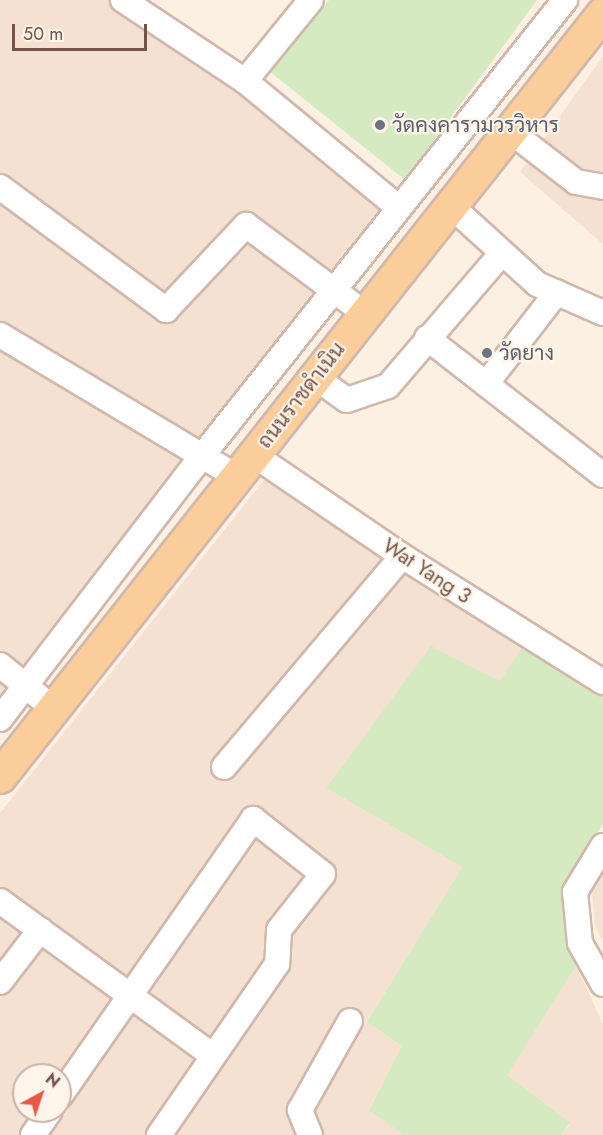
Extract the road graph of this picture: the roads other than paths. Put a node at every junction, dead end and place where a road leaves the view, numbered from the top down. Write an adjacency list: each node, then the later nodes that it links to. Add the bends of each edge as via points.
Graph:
1 (123, 0): 5 (street)
2 (311, 0): 5 (street)
3 (565, 0): 6 (street)
4 (603, 14): 7 (main road, ถนนราชดำเนิน)
5 (245, 81): 11 (street)
6 (477, 111): 7 (street); 11 (street)
7 (508, 133): 9 (street, via 576,182); 10 (main road, ถนนราชดำเนิน)
8 (0, 187): 13 (street, via 166,310 246,225)
9 (603, 187)
10 (451, 206): 12 (street); 16 (main road, ถนนราชดำเนิน)
11 (399, 208): 13 (street)
12 (501, 254): 14 (street, via 537,284); 18 (street)
13 (334, 290): 16 (street); 21 (street)
14 (557, 292): 15 (street); 20 (street)
15 (603, 313)
16 (366, 314): 19 (main road, ถนนราชดำเนิน)
17 (0, 335): 21 (street, Wat Yang 3)
18 (427, 338): 19 (street, via 388,386 362,397 347,400); 20 (street)
19 (315, 377): 22 (main road, ถนนราชดำเนิน)
20 (486, 384): 23 (street)
21 (202, 456): 22 (street, Wat Yang 3); 27 (street)
22 (245, 466): 24 (street, Wat Yang 3); 28 (main road, ถนนราชดำเนิน)
23 (603, 475)
24 (402, 556): 26 (street, Wat Yang 3); 30 (street)
25 (0, 665): 27 (street)
26 (603, 682)
27 (26, 686): 28 (street); 29 (street)
28 (54, 710): 31 (main road, ถนนราชดำเนิน)
29 (0, 719)
30 (224, 767)
31 (0, 777)
32 (603, 846): 36 (street, via 575,892 580,943)
33 (0, 901): 34 (street)
34 (40, 930): 35 (street); 37 (street)
35 (0, 982)
36 (603, 984)
37 (131, 995): 39 (street); 39 (street, via 253,819 323,874 279,930 277,964); 40 (street)
38 (350, 1021): 42 (street, via 300,1110)
39 (213, 1056): 41 (street)
40 (72, 1079)
41 (159, 1135)
42 (310, 1135)

